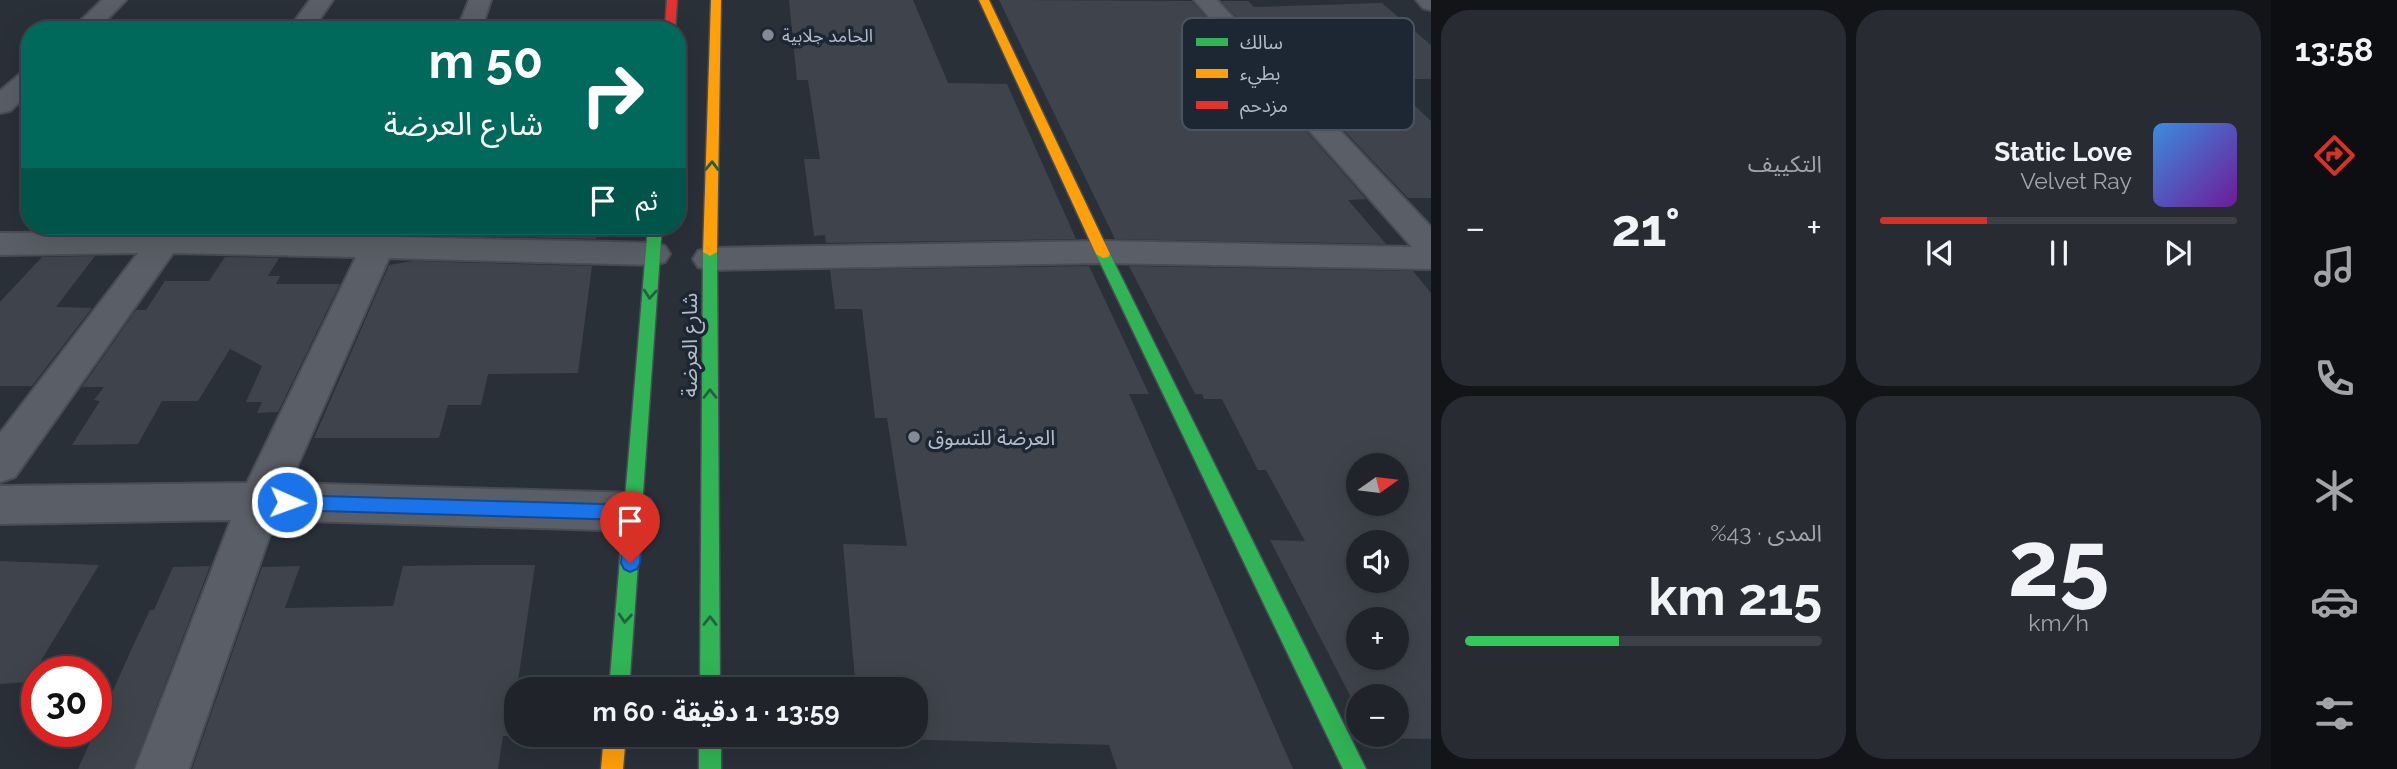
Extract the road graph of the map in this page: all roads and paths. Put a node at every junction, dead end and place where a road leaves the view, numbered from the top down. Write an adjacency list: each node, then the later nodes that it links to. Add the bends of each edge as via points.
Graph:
1 (115, 0): 11 (street)
2 (322, 0): 12 (street)
3 (480, 0): 13 (street)
4 (672, 0): 14 (main road)
5 (716, 0): 27 (main road, شارع العرضة, one-way to 5)
6 (984, 0): 25 (main road)
7 (1205, 0): 10 (street)
8 (1427, 0): 9 (street)
9 (1431, 4)
10 (1221, 18)
11 (93, 21)
12 (307, 21)
13 (472, 21)
14 (671, 21)
15 (20, 84): 16 (street)
16 (0, 105)
17 (1324, 130): 24 (street)
18 (152, 235): 23 (street)
19 (168, 235): 28 (street)
20 (240, 235): 21 (street)
21 (381, 237): 22 (street); 29 (street)
22 (654, 240): 31 (main road, شارع العرضة, one-way to 31)
23 (0, 244)
24 (1431, 247)
25 (1102, 252): 26 (street); 27 (street); 39 (main road)
26 (1431, 258)
27 (710, 259): 33 (main road, شارع العرضة, one-way to 27)
28 (0, 465)
29 (260, 501): 30 (street); 31 (street); 36 (street)
30 (0, 505)
31 (635, 512): 32 (main road, شارع العرضة, one-way to 32)
32 (620, 677)
33 (710, 677)
34 (614, 747): 37 (main road)
35 (710, 747): 38 (main road)
36 (162, 769)
37 (611, 769)
38 (710, 769)
39 (1355, 769)

